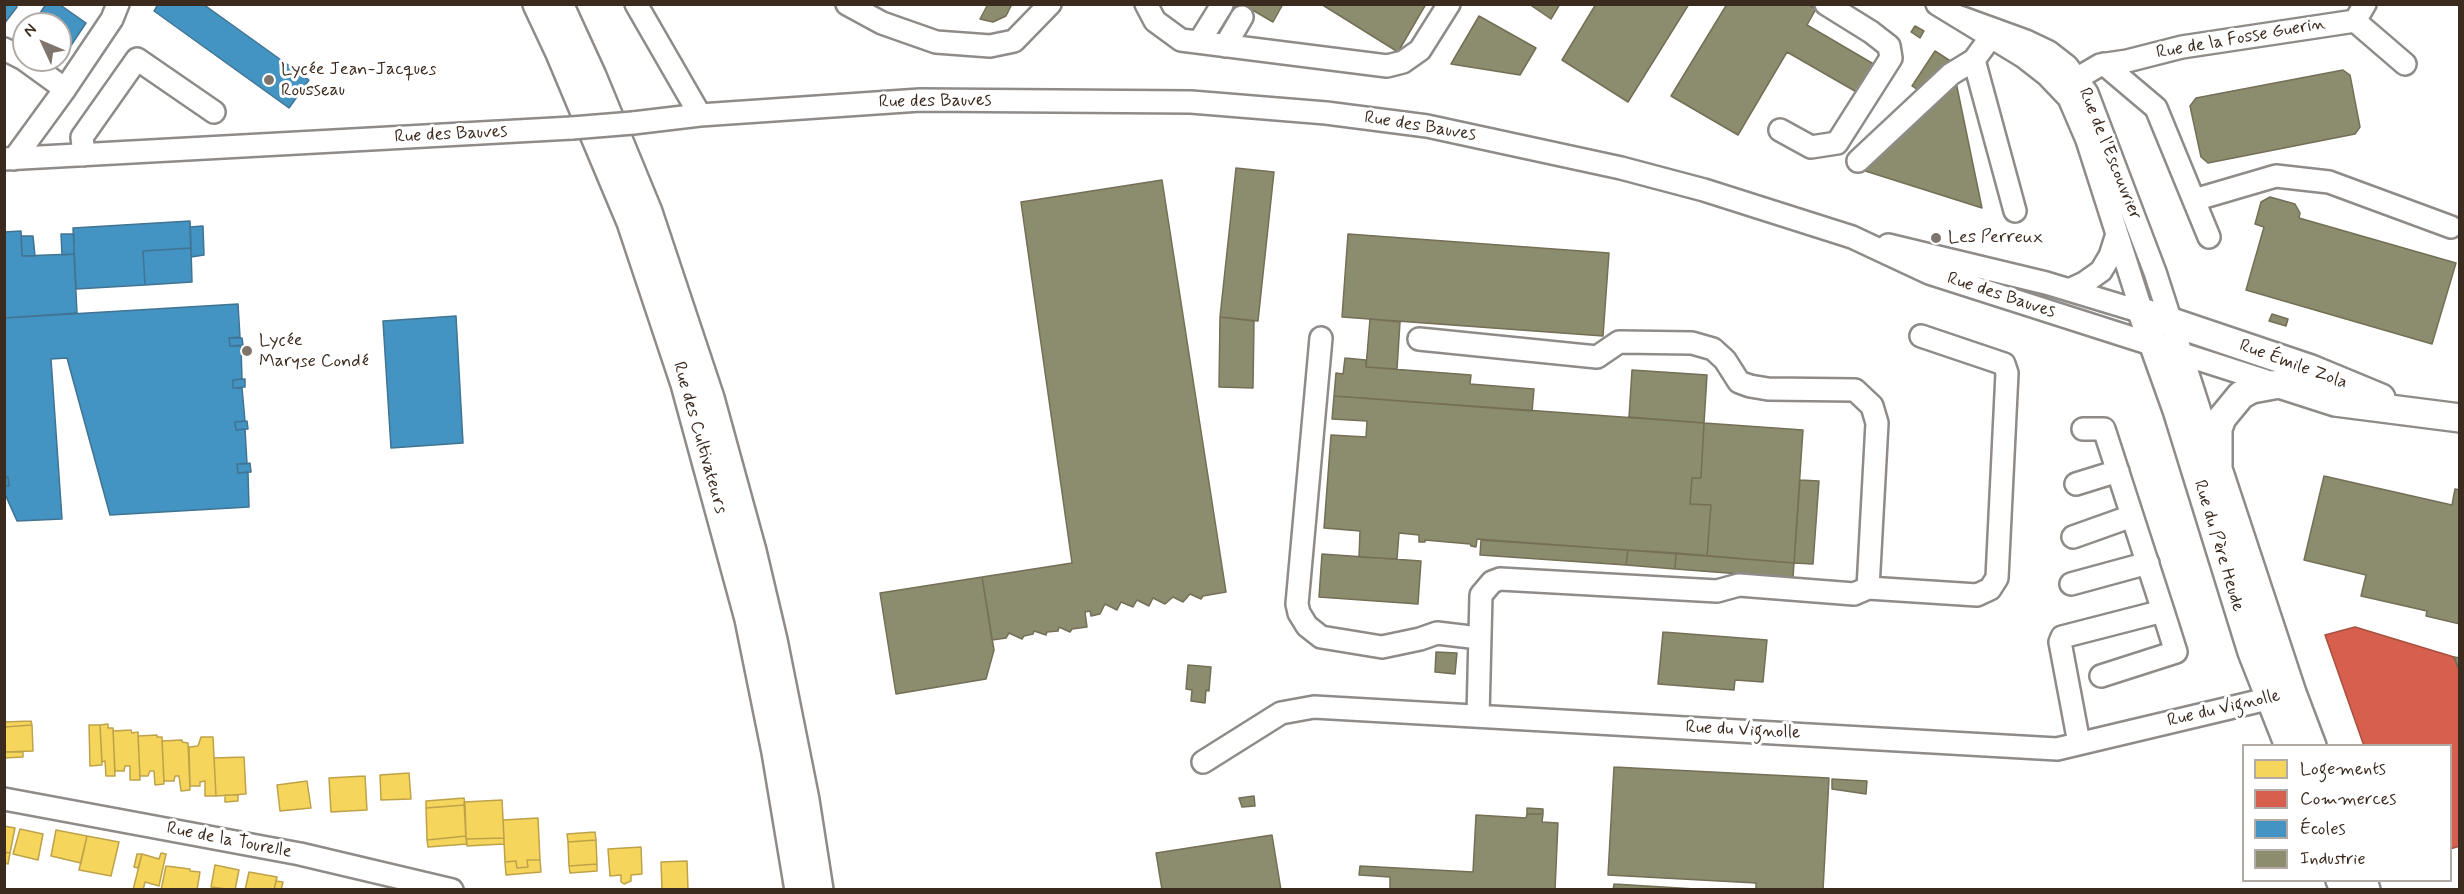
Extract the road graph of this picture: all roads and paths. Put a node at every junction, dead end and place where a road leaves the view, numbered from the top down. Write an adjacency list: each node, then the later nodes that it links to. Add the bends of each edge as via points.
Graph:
1 (118, 4): 21 (street)
2 (537, 4): 65 (main road, Rue des Cultivateurs, via 631,222 685,384 749,619 777,752)
3 (559, 4): 66 (main road, Rue des Cultivateurs, via 648,212 710,398 773,640)
4 (636, 4): 24 (street)
5 (847, 4): 6 (street, via 882,23 936,42 990,46 1014,41)
6 (1050, 4)
7 (1146, 4): 15 (street, via 1155,21 1181,40)
8 (1449, 4): 16 (street, via 1420,50 1387,66)
9 (1826, 4): 25 (street, via 1889,46 1891,58 1837,142 1811,147)
10 (1937, 4): 14 (street, Rue de l'Escouvrier)
11 (1222, 5): 15 (street)
12 (2360, 13): 18 (street, Rue de la Fosse Guerin); 19 (street, Rue de la Fosse Guerin, via 2182,47)
13 (1242, 17): 16 (street)
14 (1994, 34): 17 (street); 22 (street, Rue de l'Escouvrier)
15 (1199, 42): 16 (street)
16 (1225, 46)
17 (1974, 60): 28 (street, via 1951,74); 30 (street)
18 (2405, 64)
19 (2116, 66): 22 (street, Rue de la Fosse Guerin); 29 (street, via 2156,108)
20 (42, 72): 21 (street)
21 (65, 89): 27 (street)
22 (2075, 91): 32 (street, Rue de l'Escouvrier); 36 (street, Rue de l'Escouvrier)
23 (214, 112): 26 (street, via 137,59 82,137)
24 (700, 115): 26 (street, Rue des Bauves, bridge, via 572,128); 33 (street, Rue des Bauves, via 920,100 1191,102 1326,113 1427,126 1621,168)
25 (1780, 130)
26 (84, 155): 27 (street, Rue des Bauves)
27 (9, 159)
28 (1858, 161)
29 (2194, 200): 31 (street, via 2276,176 2329,182); 34 (street)
30 (2015, 211)
31 (2451, 227)
32 (2116, 234): 35 (street, via 2101,271); 36 (street, via 2136,255)
33 (1852, 237): 35 (street, Rue des Bauves); 40 (street, Rue des Bauves, via 1929,273)
34 (2209, 237)
35 (2071, 290): 36 (street, Rue des Bauves)
36 (2157, 317): 40 (main road, Rue du Père Heude); 41 (street, Rue du Père Heude); 43 (main road, Rue Émile Zola, via 2311,369)
37 (1921, 336): 53 (street, via 2004,364 2007,373 1997,578 1990,590 1977,595)
38 (1321, 338): 55 (street, via 1296,604 1299,613 1321,637 1382,647 1437,633)
39 (1419, 339): 53 (street, via 1597,357 1619,342 1692,343 1713,349 1739,382 1750,386 1854,390 1872,406 1877,423)
40 (2153, 345): 41 (street, Rue des Bauves); 57 (main road, Rue du Père Heude, via 2252,652)
41 (2187, 354): 42 (street, Rue Émile Zola); 46 (street, Rue du Père Heude)
42 (2279, 384): 43 (main road, Rue Émile Zola, via 2335,402); 46 (main road, via 2252,389 2229,407 2218,429)
43 (2412, 410): 44 (main road, Rue Émile Zola)
44 (2460, 418)
45 (2083, 429): 47 (street, via 2104,429)
46 (2218, 469): 57 (main road, Rue du Père Heude)
47 (2118, 471): 48 (street); 49 (street)
48 (2076, 484)
49 (2132, 516): 50 (street); 51 (street)
50 (2073, 537)
51 (2148, 563): 52 (street); 54 (street)
52 (2071, 584)
53 (1868, 588): 55 (street, via 1854,594 1739,585 1717,591 1500,579 1481,595)
54 (2163, 611): 56 (street, via 2176,652); 59 (street, via 2062,638)
55 (1479, 638): 58 (street)
56 (2101, 676)
57 (2281, 696): 59 (street, Rue du Vignolle); 60 (main road, Rue du Père Heude); 61 (main road, Rue du Père Heude)
58 (1478, 716): 59 (street, Rue du Vignolle, via 2057,749); 62 (street, Rue du Vignolle, via 1314,707 1281,713)
59 (2079, 743)
60 (2289, 744)
61 (2311, 744)
62 (1203, 762)
63 (4, 799): 64 (street, Rue de la Tourelle, via 300,854)
64 (452, 890)
65 (799, 890)
66 (819, 890)

